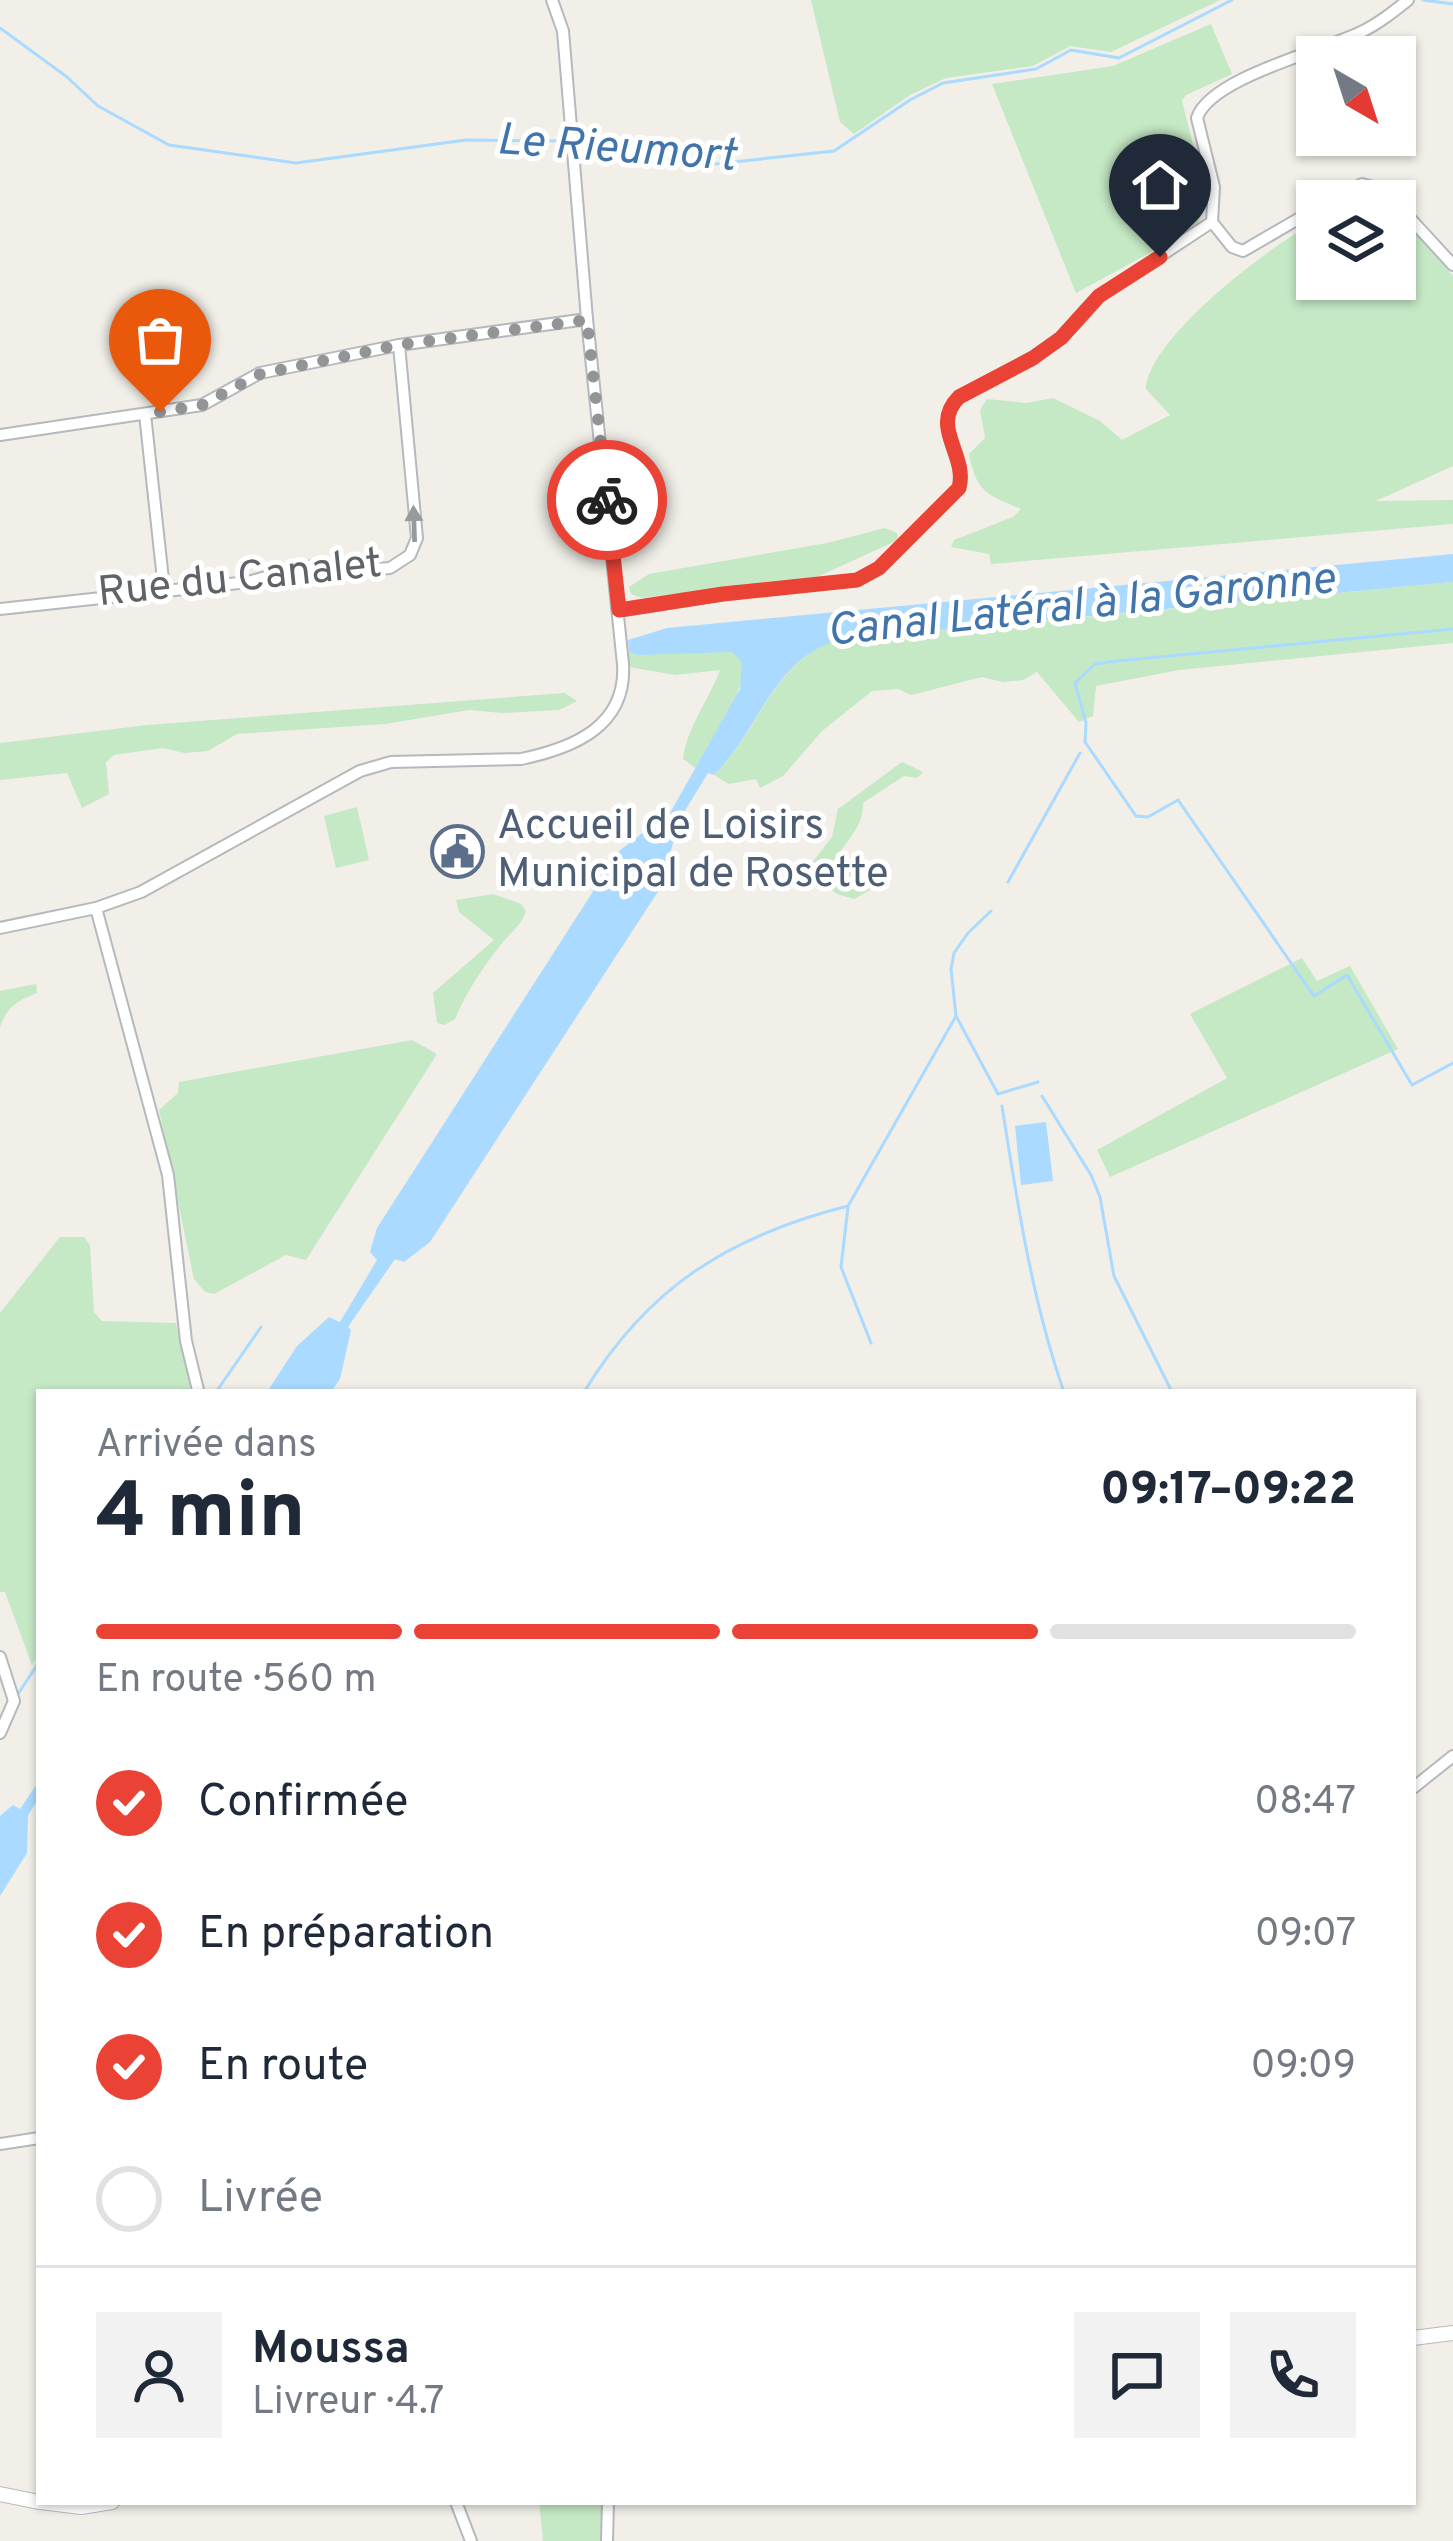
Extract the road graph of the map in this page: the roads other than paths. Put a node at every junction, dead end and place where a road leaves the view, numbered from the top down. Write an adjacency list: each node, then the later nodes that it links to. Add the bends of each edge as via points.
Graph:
1 (552, 0): 7 (street, via 563,31)
2 (1408, 0): 4 (street, via 1363,31 1207,100 1198,118 1214,187)
3 (1296, 220): 4 (street, via 1243,251)
4 (1212, 222): 13 (street, via 1099,296 1033,358 950,406 945,427 961,467 959,488 879,568 846,584)
5 (1416, 225): 6 (street)
6 (1453, 266)
7 (587, 320): 8 (street); 13 (street)
8 (399, 345): 9 (street, via 260,374 202,405); 11 (street, Rue du Canalet, one-way to 8, via 333,564 379,569 406,559 417,538)
9 (146, 414): 10 (street); 11 (street)
10 (0, 436)
11 (164, 589): 12 (street, Rue du Canalet)
12 (0, 609)
13 (619, 610): 14 (street, via 624,688 605,724 572,744 521,759 391,762 360,771 171,878)
14 (96, 908): 15 (street); 16 (street, via 168,1174)
15 (0, 928)
16 (198, 1389)
17 (0, 1658): 18 (street, via 14,1701)
18 (0, 1732)
19 (1450, 1758): 20 (street); 21 (street)
20 (1453, 1773)
21 (1416, 1786)
22 (36, 2138): 23 (street)
23 (0, 2144)
24 (1453, 2333): 25 (street)
25 (1416, 2338)
26 (0, 2494): 27 (street)
27 (36, 2501)
28 (457, 2505): 30 (street)
29 (608, 2505): 31 (street)
30 (471, 2541)
31 (608, 2541)

